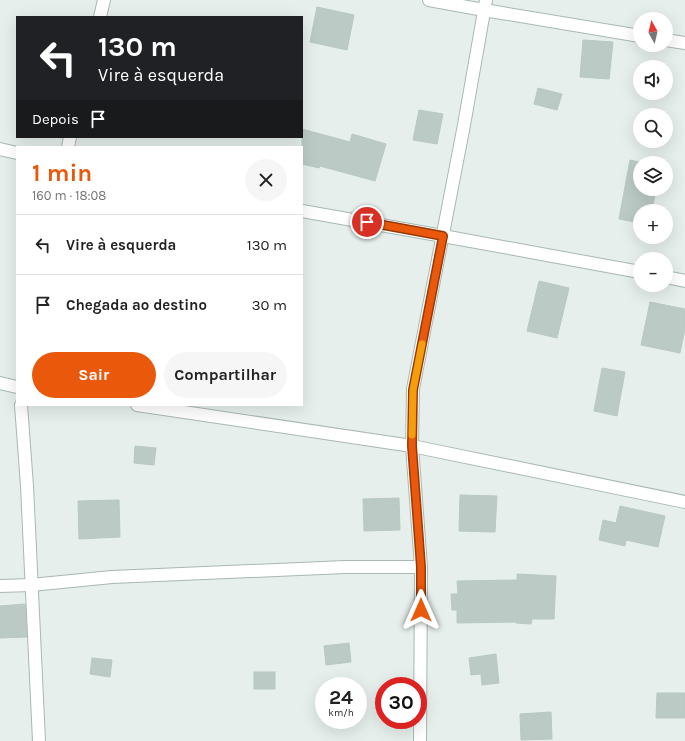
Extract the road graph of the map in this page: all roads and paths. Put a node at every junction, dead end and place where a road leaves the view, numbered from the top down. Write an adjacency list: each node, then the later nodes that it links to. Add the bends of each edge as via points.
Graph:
1 (104, 0): 4 (street)
2 (429, 0): 3 (street)
3 (485, 5): 5 (street); 11 (street)
4 (100, 16)
5 (633, 35)
6 (673, 41): 7 (street)
7 (685, 43)
8 (0, 149): 9 (street)
9 (16, 153)
10 (303, 211): 11 (street)
11 (443, 236): 12 (street); 19 (street, via 413,390)
12 (633, 271)
13 (673, 278): 14 (street)
14 (685, 281)
15 (0, 383): 16 (street)
16 (16, 387)
17 (21, 406): 22 (street)
18 (144, 406): 19 (street)
19 (412, 446): 20 (street); 21 (street)
20 (685, 502)
21 (421, 567): 22 (street, via 345,567 112,577); 25 (street)
22 (31, 585): 23 (street); 24 (street)
23 (0, 586)
24 (39, 741)
25 (420, 741)

